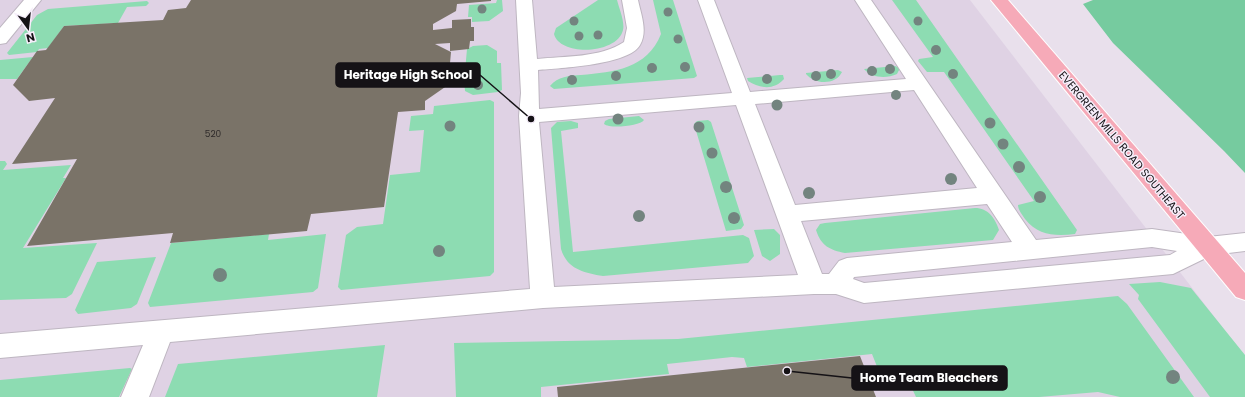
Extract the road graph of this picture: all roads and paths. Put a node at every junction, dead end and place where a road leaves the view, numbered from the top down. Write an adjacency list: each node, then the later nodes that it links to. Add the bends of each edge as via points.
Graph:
1 (33, 0): 7 (street)
2 (524, 0): 8 (street)
3 (630, 0): 8 (street, via 636,28 632,44 619,53 600,58)
4 (706, 0): 10 (street)
5 (863, 0): 9 (street)
6 (999, 0): 15 (main road, EVERGREEN MILLS ROAD SOUTHEAST)
7 (0, 39)
8 (528, 66): 11 (street)
9 (919, 84): 10 (street); 12 (street)
10 (742, 98): 11 (street); 13 (street)
11 (529, 116): 19 (street)
12 (994, 196): 13 (street); 16 (street)
13 (787, 214): 17 (street)
14 (1245, 242): 15 (street)
15 (1208, 246): 16 (street, via 1152,238); 17 (street, via 1173,264 864,293); 18 (main road, EVERGREEN MILLS ROAD SOUTHEAST)
16 (1030, 250): 17 (street, via 847,268)
17 (825, 284): 19 (street)
18 (1245, 290)
19 (543, 298): 20 (street)
20 (161, 332): 21 (street); 22 (street)
21 (0, 346)
22 (135, 397)

